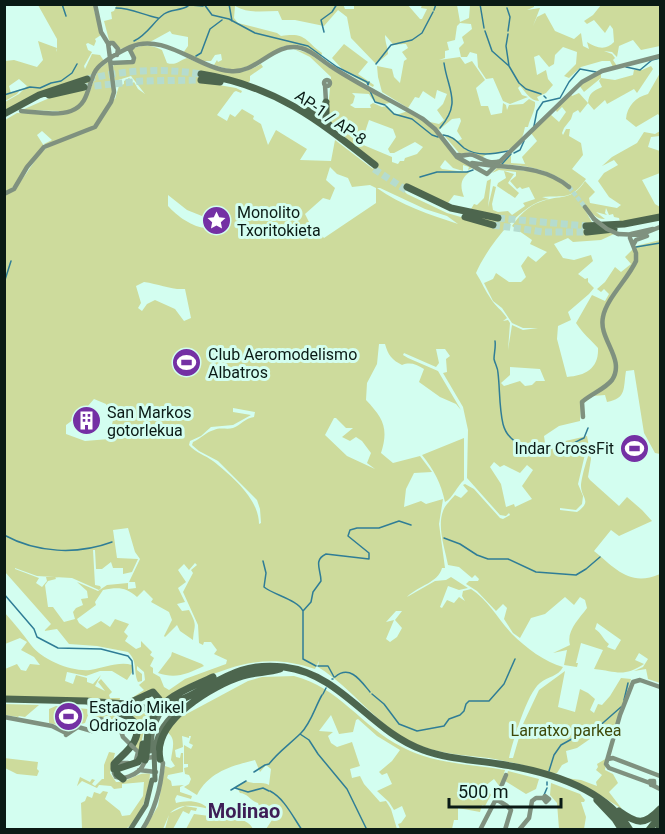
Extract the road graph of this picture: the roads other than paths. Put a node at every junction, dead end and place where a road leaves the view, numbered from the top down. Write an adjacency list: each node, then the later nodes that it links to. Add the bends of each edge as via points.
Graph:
1 (95, 4): 2 (street, via 101,32)
2 (111, 45): 3 (street); 5 (street); 15 (street, via 86,99 74,109)
3 (130, 49): 5 (street, via 132,62); 6 (street, via 142,44 156,45 234,71 251,68 280,50 298,48)
4 (660, 56): 20 (street, via 601,72 574,88)
5 (111, 60): 24 (street, via 113,97 94,128 44,147 17,186)
6 (351, 78): 8 (street); 14 (street)
7 (87, 79): 16 (highway, via 39,95)
8 (359, 83): 12 (street); 12 (street)
9 (84, 87): 16 (highway, via 60,92)
10 (252, 87): 13 (highway, via 312,112 321,111); 18 (highway, AP-1 / AP-8, via 304,111); 18 (highway, AP-1 / AP-8, via 225,78 201,77 272,98 320,126 375,167)
11 (327, 88): 13 (street)
12 (390, 100): 14 (street)
13 (326, 102): 18 (highway, via 326,121)
14 (400, 105): 17 (street, via 431,124)
15 (21, 111)
16 (5, 114)
17 (448, 145): 19 (street); 20 (street, via 460,156 470,155 471,162)
18 (355, 149)
19 (454, 153): 20 (street, via 470,162); 20 (street, via 485,174 484,167)
20 (498, 164): 21 (street); 21 (street)
21 (523, 168): 22 (street, via 543,172)
22 (569, 187)
23 (406, 188): 26 (highway, via 451,208)
24 (4, 194)
25 (585, 207): 27 (street, bridge, via 601,226 618,234 640,235)
26 (495, 221)
27 (660, 223): 28 (highway); 29 (street); 29 (street, via 631,236)
28 (586, 229)
29 (633, 245): 30 (street, via 637,256 633,266 602,319 615,372 610,382 582,402)
30 (584, 414)
31 (280, 669): 35 (highway, via 244,675); 38 (highway, via 234,675); 55 (highway, via 306,674 328,685 379,728 414,749 538,775)
32 (294, 669): 33 (highway, via 278,664 252,665 227,671); 38 (highway, via 267,666 243,670 219,678); 55 (highway, via 333,685 380,726 415,747 438,755 545,774 579,787)
33 (198, 685): 40 (main road, via 174,698 160,712 152,731); 42 (highway, via 172,696 157,712 148,731)
34 (660, 687): 41 (street, via 633,682)
35 (204, 696): 40 (main road, via 168,720); 43 (highway, via 169,725 161,742)
36 (4, 700): 37 (highway)
37 (88, 703): 38 (highway, bridge, via 151,709); 44 (highway, via 125,714 135,725 135,740); 51 (highway, via 125,705 150,693 159,696 146,726 140,760 117,770)
38 (170, 705)
39 (4, 717): 44 (street, via 65,733 78,727 92,731 101,719 105,720 108,726 117,727 138,754 136,760 118,764)
40 (152, 751): 50 (main road, bridge)
41 (608, 759): 47 (street); 52 (street, via 609,768)
42 (144, 762): 43 (street, via 151,757); 45 (street); 46 (street)
43 (161, 763): 50 (street)
44 (114, 769): 51 (street, via 116,776)
45 (139, 771): 46 (street); 51 (street)
46 (146, 771): 50 (street)
47 (653, 773): 49 (street); 52 (street)
48 (506, 775): 54 (street)
49 (660, 776)
50 (157, 777): 60 (main road, via 149,807); 61 (street, via 154,807)
51 (123, 779)
52 (656, 784)
53 (543, 798): 59 (street, via 532,801 529,818)
54 (496, 799): 62 (street); 63 (street, via 511,811)
55 (601, 801): 57 (highway); 64 (highway); 64 (highway); 65 (highway, via 621,816)
56 (660, 809): 57 (highway, via 644,822)
57 (625, 815): 66 (highway)
58 (660, 817): 67 (highway)
59 (520, 829)
60 (132, 830)
61 (141, 830)
62 (480, 830)
63 (505, 830)
64 (622, 830)
65 (630, 830)
66 (639, 830)
67 (651, 830)

